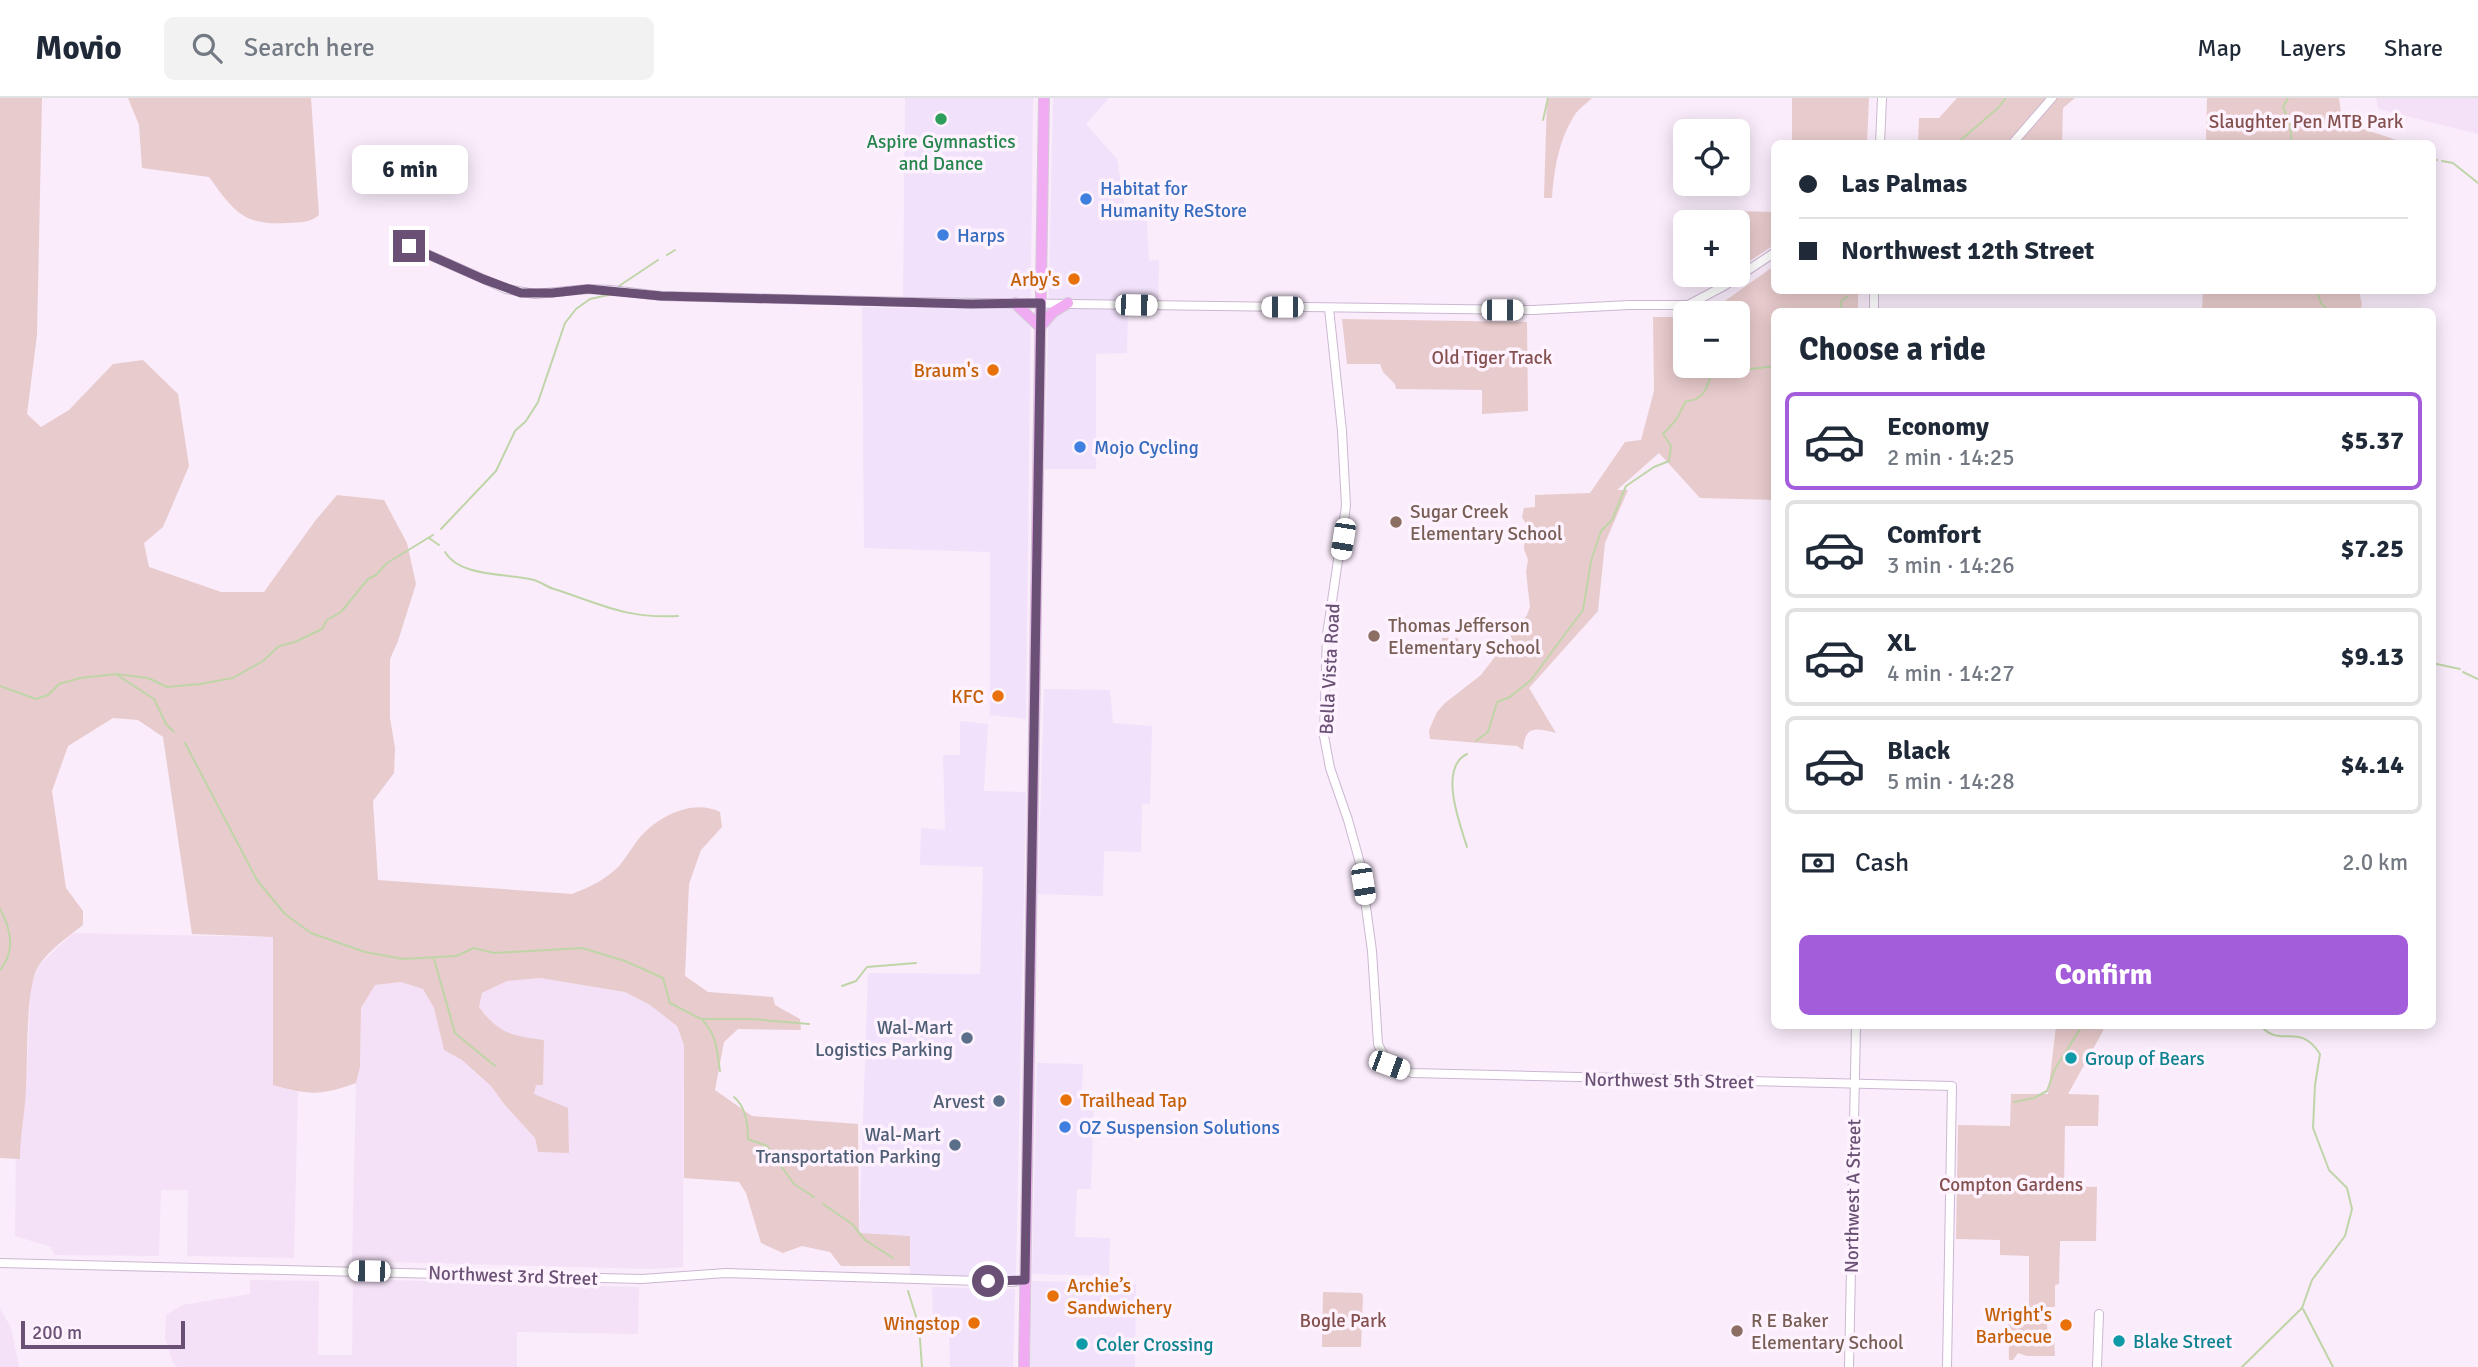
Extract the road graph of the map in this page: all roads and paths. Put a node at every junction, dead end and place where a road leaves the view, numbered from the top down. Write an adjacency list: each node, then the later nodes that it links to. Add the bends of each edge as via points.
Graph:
1 (1044, 98): 9 (main road)
2 (1882, 98): 4 (street)
3 (2052, 98): 5 (street)
4 (1880, 140)
5 (2015, 140)
6 (409, 246): 8 (street, via 521,293 600,289 661,296)
7 (1771, 255): 11 (street, via 1688,305 1533,310)
8 (1015, 303): 9 (street); 12 (main road)
9 (1041, 303): 10 (street); 12 (main road)
10 (1068, 303): 11 (street); 12 (main road)
11 (1329, 308): 14 (street, Bella Vista Road, via 1346,506 1327,635 1324,736 1329,768 1360,863 1378,1044)
12 (1040, 327): 17 (main road)
13 (1856, 1029): 15 (street, Northwest A Street)
14 (1389, 1065): 15 (street, Northwest 5th Street, via 1412,1073)
15 (1855, 1084): 20 (street, Northwest A Street); 21 (street, Northwest 5th Street, via 1952,1086)
16 (0, 1263): 17 (street, Northwest 3rd Street, via 642,1279 726,1273)
17 (1025, 1280): 19 (main road)
18 (2099, 1314): 22 (street)
19 (1024, 1367)
20 (1849, 1367)
21 (1947, 1367)
22 (2097, 1367)

